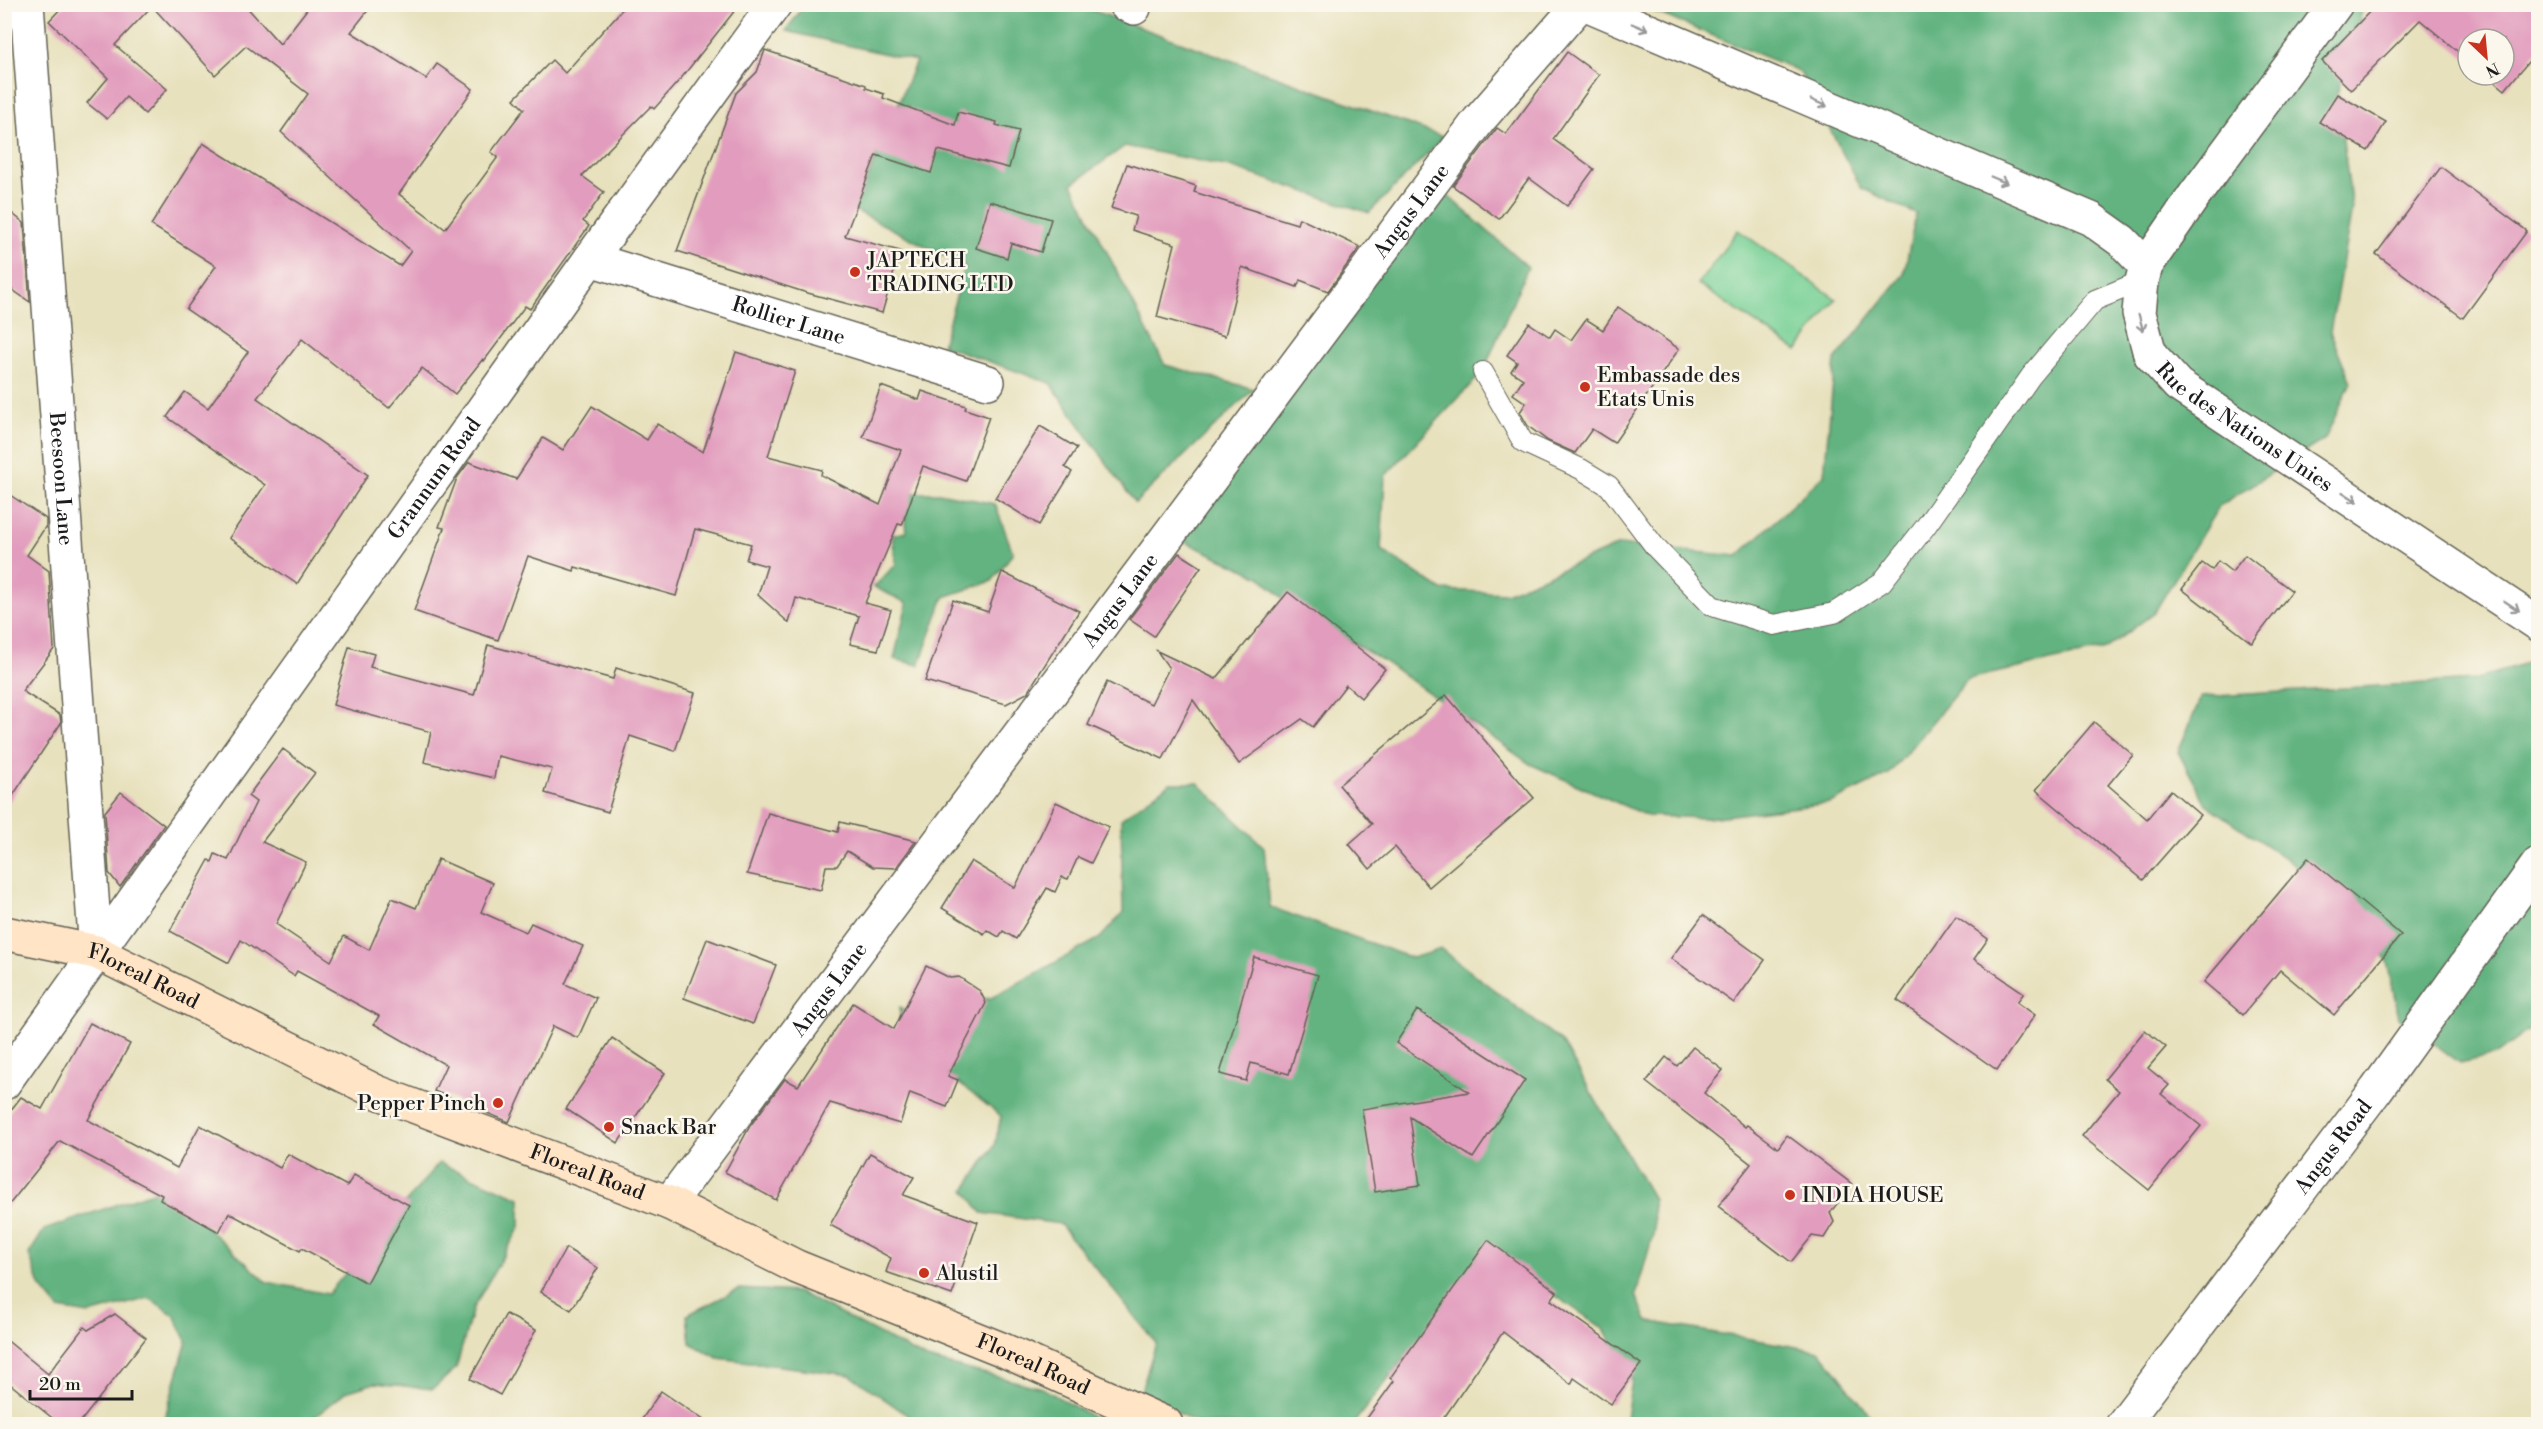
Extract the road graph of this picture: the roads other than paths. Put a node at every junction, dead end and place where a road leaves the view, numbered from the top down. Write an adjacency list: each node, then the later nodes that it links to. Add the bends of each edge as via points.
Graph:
1 (27, 4): 13 (street, Beesoon Lane)
2 (775, 4): 6 (street, Grannum Road)
3 (1580, 4): 15 (street, Angus Lane, via 1479,120)
4 (1586, 4): 7 (street, one-way to 7, via 2091,219 2122,241)
5 (2336, 4): 7 (street, Rue des Nations Unies, via 2194,196)
6 (590, 259): 9 (street, Rollier Lane); 13 (street, Grannum Road)
7 (2144, 274): 8 (lane, via 2095,300 2031,376 1882,582 1833,613 1774,625 1712,606 1656,548 1609,486 1523,442); 10 (street, Rue des Nations Unies, one-way to 10, via 2139,313 2150,354 2178,385)
8 (1483, 372)
9 (988, 382)
10 (2538, 624)
11 (2538, 864): 17 (street, Angus Road, via 2382,1080)
12 (4, 933): 13 (main road, Floreal Road)
13 (96, 952): 14 (street, Grannum Road); 15 (main road, Floreal Road, via 377,1092)
14 (4, 1083)
15 (669, 1203): 16 (main road, Floreal Road, via 797,1267 1001,1350)
16 (1166, 1425)
17 (2123, 1425)

